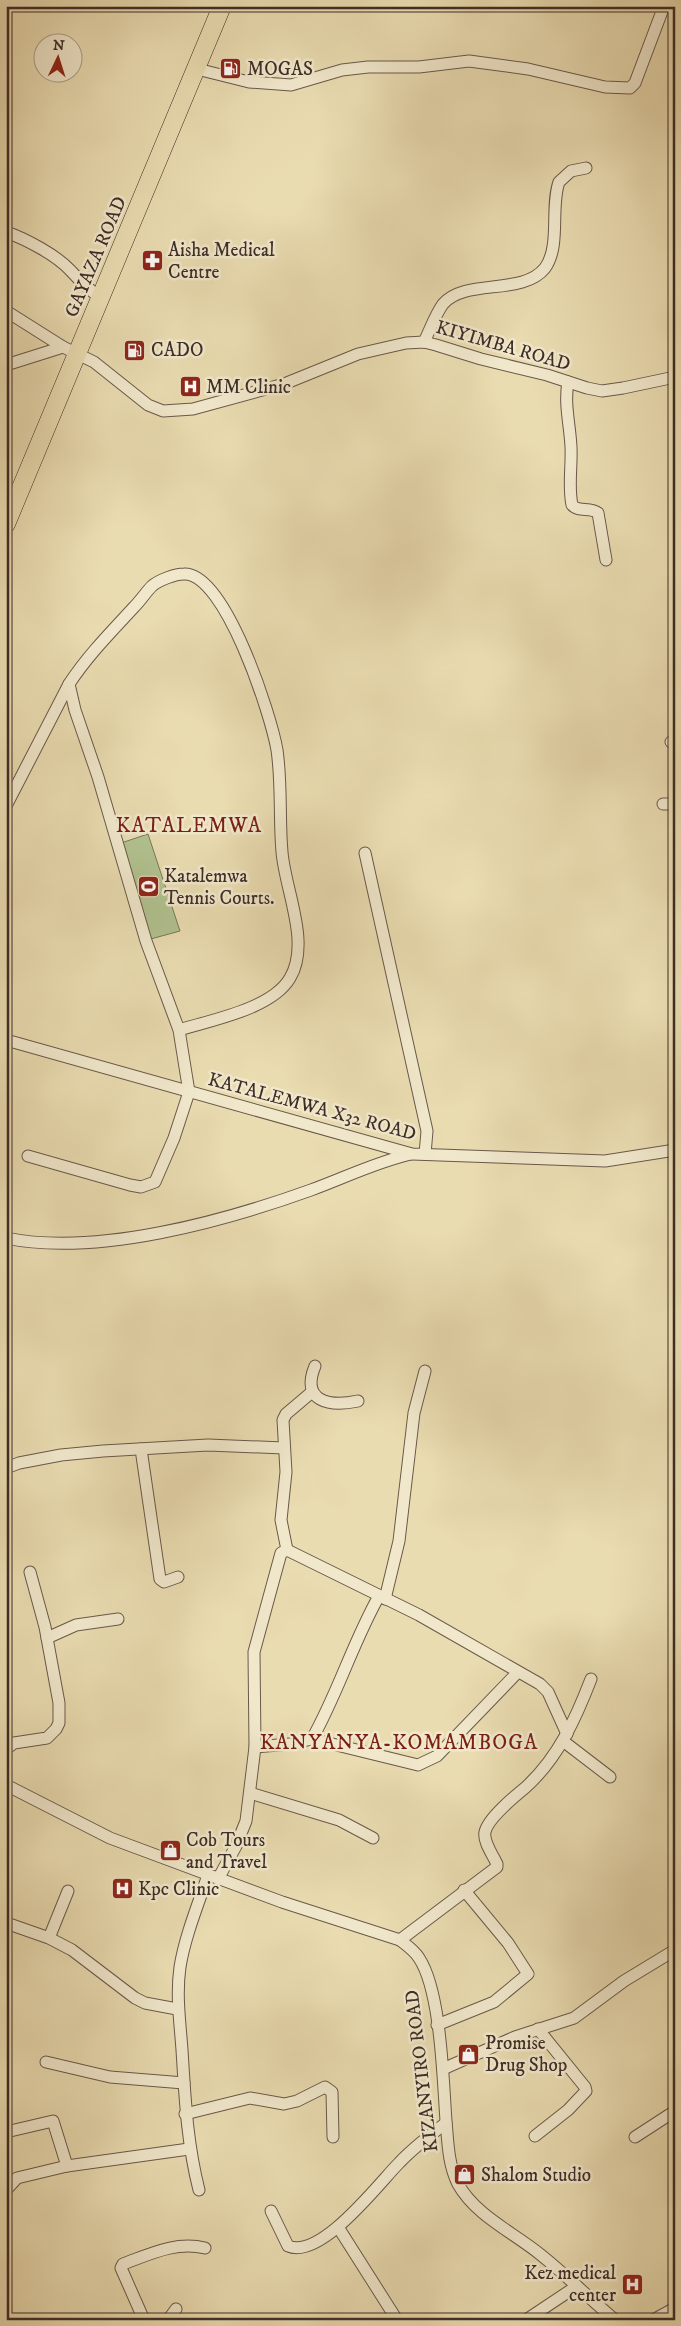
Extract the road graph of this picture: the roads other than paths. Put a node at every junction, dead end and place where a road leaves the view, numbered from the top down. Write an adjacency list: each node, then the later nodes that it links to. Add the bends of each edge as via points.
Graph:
1 (222, 6): 3 (main road, GAYAZA ROAD)
2 (664, 6): 3 (street, via 636,83 630,88 605,87 528,69 469,61 419,68 342,70 291,85 249,82)
3 (197, 69): 6 (main road, GAYAZA ROAD)
4 (586, 168): 8 (street, via 571,171 559,182 553,248 545,268 521,281 474,290 448,300 442,305)
5 (6, 232): 6 (street, via 30,241 69,269 84,287)
6 (102, 298): 9 (main road, GAYAZA ROAD)
7 (6, 311): 9 (street, KIYIMBA ROAD)
8 (424, 342): 9 (street, KIYIMBA ROAD, via 358,354 284,384 194,409 175,411 148,404 94,362); 12 (street, KIYIMBA ROAD)
9 (70, 351): 10 (street); 13 (main road, GAYAZA ROAD)
10 (6, 365)
11 (675, 377): 12 (street, KIYIMBA ROAD, via 602,391)
12 (568, 382): 14 (street, via 572,505 598,512)
13 (6, 524)
14 (606, 560)
15 (69, 684): 18 (street); 20 (street, via 146,941); 20 (street, via 153,585 184,574 197,576 206,584 247,651 256,677 276,749 282,854 294,919 297,959 290,978 270,996 247,1008)
16 (663, 804): 17 (street)
17 (675, 804)
18 (6, 806)
19 (365, 852): 25 (street, via 427,1131)
20 (178, 1030): 22 (street)
21 (6, 1040): 22 (street, KATALEMWA X32 ROAD)
22 (189, 1092): 24 (street, KATALEMWA X32 ROAD); 26 (street, via 174,1138 155,1182 150,1186 130,1185)
23 (675, 1150): 25 (street, KATALEMWA X32 ROAD, via 605,1161)
24 (412, 1154): 25 (street, KATALEMWA X32 ROAD); 27 (street, via 392,1158 247,1211 139,1236 46,1244)
25 (425, 1154)
26 (28, 1156)
27 (6, 1238)
28 (315, 1366): 30 (street, via 310,1379)
29 (425, 1371): 38 (street, via 414,1413 399,1541)
30 (312, 1392): 31 (street, via 331,1404); 32 (street, via 286,1414 283,1420)
31 (358, 1401)
32 (284, 1448): 33 (street, via 208,1445); 35 (street, via 286,1472 281,1520)
33 (141, 1450): 34 (street, via 61,1455); 37 (street, via 160,1579 164,1582)
34 (6, 1468)
35 (287, 1550): 38 (street); 45 (street, via 281,1553 255,1642 252,1673)
36 (30, 1572): 40 (street)
37 (178, 1577)
38 (382, 1598): 41 (street); 44 (street, via 364,1622)
39 (118, 1618): 40 (street, via 76,1625)
40 (47, 1638): 46 (street, via 59,1723 47,1738 14,1743)
41 (518, 1672): 43 (street, via 548,1692); 44 (street, via 437,1756 418,1766)
42 (591, 1679): 43 (street)
43 (565, 1738): 47 (street); 52 (street, via 531,1782 487,1827 485,1838 497,1867)
44 (312, 1739): 45 (street)
45 (255, 1747): 49 (street)
46 (6, 1749)
47 (610, 1777)
48 (6, 1785): 51 (street, KIZANYIRO ROAD, via 110,1838)
49 (250, 1793): 50 (street, via 339,1820); 51 (street, via 245,1826)
50 (373, 1838)
51 (213, 1877): 56 (street, KIZANYIRO ROAD); 58 (street, via 185,1946)
52 (464, 1890): 56 (street); 59 (street, via 508,1943 528,1974 494,2002)
53 (68, 1891): 55 (street)
54 (9, 1924): 55 (street)
55 (49, 1938): 58 (street, via 72,1950 135,1998)
56 (400, 1940): 59 (street, KIZANYIRO ROAD, via 419,1956 426,1972)
57 (675, 1950): 60 (street, via 624,1982 582,2014)
58 (177, 2009): 63 (street)
59 (437, 2025): 62 (street, KIZANYIRO ROAD)
60 (538, 2029): 62 (street); 68 (street, via 586,2091)
61 (46, 2062): 63 (street, via 110,2077)
62 (443, 2069): 66 (street, KIZANYIRO ROAD)
63 (184, 2083): 65 (street)
64 (675, 2111): 70 (street)
65 (185, 2114): 69 (street, via 250,2098 284,2104 325,2087 332,2092); 71 (street)
66 (446, 2123): 76 (street, via 399,2162); 78 (street, KIZANYIRO ROAD, via 451,2164 459,2184 473,2202)
67 (6, 2132): 72 (street, via 53,2121)
68 (535, 2136)
69 (333, 2137)
70 (635, 2137)
71 (189, 2149): 72 (street); 74 (street)
72 (67, 2166): 73 (street, via 17,2178)
73 (6, 2190)
74 (199, 2190)
75 (271, 2211): 76 (street, via 285,2242 293,2248 314,2242)
76 (338, 2227): 83 (street)
77 (205, 2248): 81 (street, via 182,2245 123,2264 121,2268)
78 (577, 2286): 84 (street); 85 (street, KIZANYIRO ROAD)
79 (675, 2308): 86 (street)
80 (176, 2309): 82 (street)
81 (144, 2320)
82 (168, 2320)
83 (397, 2320)
84 (526, 2320)
85 (615, 2320)
86 (653, 2320)

